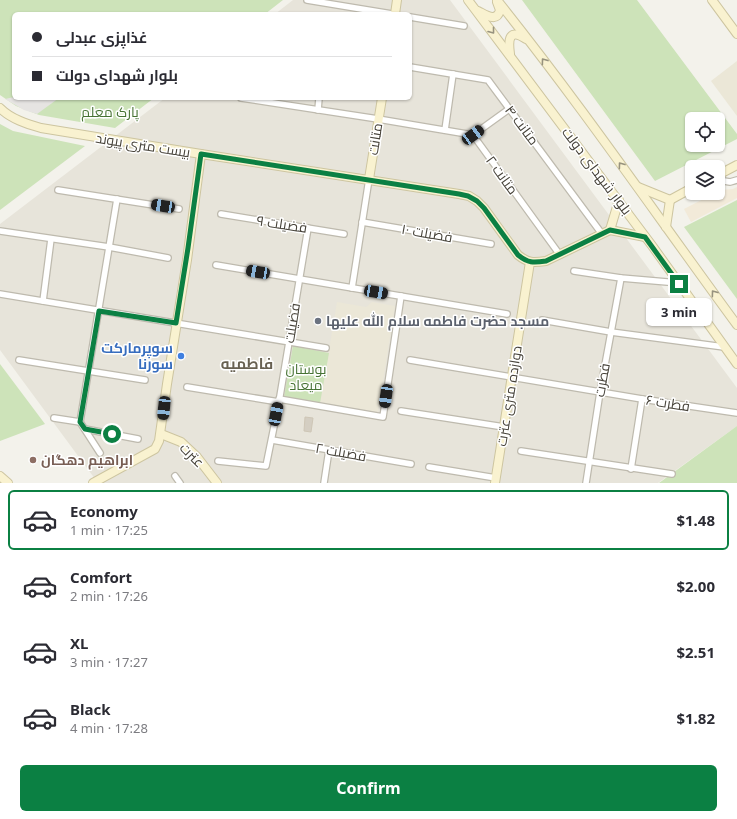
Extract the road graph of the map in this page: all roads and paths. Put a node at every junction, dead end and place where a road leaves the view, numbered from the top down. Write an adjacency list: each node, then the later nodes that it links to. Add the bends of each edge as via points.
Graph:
1 (307, 0): 7 (street)
2 (397, 0): 8 (street)
3 (468, 0): 6 (street, بلوار شهدای دولت)
4 (496, 0): 6 (street, via 500,13 492,18); 12 (street, بلوار شهدای دولت)
5 (712, 0): 11 (street)
6 (474, 8): 13 (street, بلوار شهدای دولت, one-way to 13)
7 (382, 12)
8 (394, 12)
9 (412, 17): 10 (street)
10 (464, 26)
11 (737, 34)
12 (530, 42): 13 (street, via 521,35 511,36); 32 (street, بلوار شهدای دولت, one-way to 12)
13 (511, 56): 36 (street, بلوار شهدای دولت)
14 (412, 67): 15 (street, متانت ۴)
15 (453, 74): 21 (street, متانت ۴, via 488,80); 24 (street)
16 (267, 100): 19 (street)
17 (319, 100): 22 (street)
18 (382, 100): 23 (street, متانت)
19 (279, 101): 22 (street)
20 (0, 108): 26 (street, بیست متری پیوند, via 20,121 41,128)
21 (509, 108): 25 (street); 44 (street, متانت ۴)
22 (318, 110): 23 (street)
23 (378, 119): 24 (street); 29 (street, متانت)
24 (445, 130): 25 (street)
25 (473, 135): 50 (street, متانت ۲)
26 (201, 154): 29 (street, بیست متری پیوند); 65 (street)
27 (737, 165): 28 (street)
28 (725, 171)
29 (369, 179): 40 (street); 52 (street, بیست متری پیوند, via 468,196 484,208 518,255)
30 (737, 180): 31 (street)
31 (725, 181)
32 (638, 187): 37 (street); 41 (street, بلوار شهدای دولت)
33 (58, 190): 35 (street)
34 (685, 192): 37 (street)
35 (116, 199): 38 (street); 49 (street)
36 (619, 200): 44 (street); 46 (street, بلوار شهدای دولت)
37 (670, 200): 41 (street)
38 (179, 209)
39 (221, 214): 42 (street, فضیلت ۹)
40 (362, 222): 48 (street, فضیلت ۱۰); 58 (street)
41 (666, 227): 66 (street, بلوار شهدای دولت, one-way to 41)
42 (308, 228): 45 (street, فضیلت ۹); 56 (street, فضیلت)
43 (0, 231): 47 (street)
44 (606, 232): 46 (street); 50 (street)
45 (344, 234)
46 (645, 237): 57 (street, بلوار شهدای دولت)
47 (51, 239): 49 (street); 61 (street)
48 (492, 244)
49 (109, 247): 51 (street); 62 (street)
50 (560, 255): 52 (street, via 546,261)
51 (168, 258)
52 (530, 262): 75 (street, دوازده متری عترت)
53 (216, 265): 56 (street)
54 (574, 271): 55 (street)
55 (621, 278): 57 (street); 67 (street, فطرت)
56 (300, 279): 58 (street); 68 (street, فضیلت)
57 (679, 284): 69 (street, بلوار شهدای دولت)
58 (352, 288): 60 (street)
59 (0, 294): 61 (street)
60 (401, 296): 63 (street); 80 (street, via 383,418)
61 (43, 301): 62 (street)
62 (99, 311): 65 (street); 74 (street)
63 (507, 314)
64 (542, 320): 67 (street)
65 (176, 323): 68 (street); 87 (street)
66 (737, 325)
67 (611, 332): 69 (street); 78 (street, فطرت)
68 (289, 341): 70 (street); 80 (street, فضیلت)
69 (724, 347): 73 (street, بلوار شهدای دولت)
70 (326, 348)
71 (19, 360): 74 (street)
72 (410, 360): 75 (street, فطرت ۶)
73 (737, 364)
74 (89, 371): 76 (street); 84 (street)
75 (512, 377): 78 (street, فطرت ۶); 85 (street, دوازده متری عترت)
76 (145, 380)
77 (187, 387): 80 (street)
78 (600, 392): 79 (street, فطرت ۶); 94 (street, فطرت)
79 (642, 399): 82 (street, فطرت ۶); 97 (street)
80 (279, 400): 89 (street, فضیلت)
81 (401, 411): 85 (street)
82 (737, 413)
83 (54, 418): 84 (street)
84 (80, 422): 86 (street)
85 (504, 427): 101 (street, دوازده متری عترت)
86 (85, 429): 88 (street); 92 (street)
87 (161, 434): 103 (street, via 155,449); 105 (street, عترت, via 181,442 197,457)
88 (138, 438)
89 (272, 440): 90 (street, فضیلت ۲); 93 (street, فضیلت, via 266,466)
90 (329, 450): 95 (street, فضیلت ۲); 106 (street)
91 (521, 451): 94 (street)
92 (100, 453)
93 (218, 460)
94 (589, 462): 97 (street); 107 (street, فطرت)
95 (411, 464)
96 (429, 467): 101 (street)
97 (631, 469): 98 (street)
98 (672, 474)
99 (0, 476): 102 (street)
100 (175, 476): 104 (street)
101 (495, 481)
102 (8, 483)
103 (93, 483)
104 (180, 483)
105 (217, 483)
106 (324, 483)
107 (586, 483)

